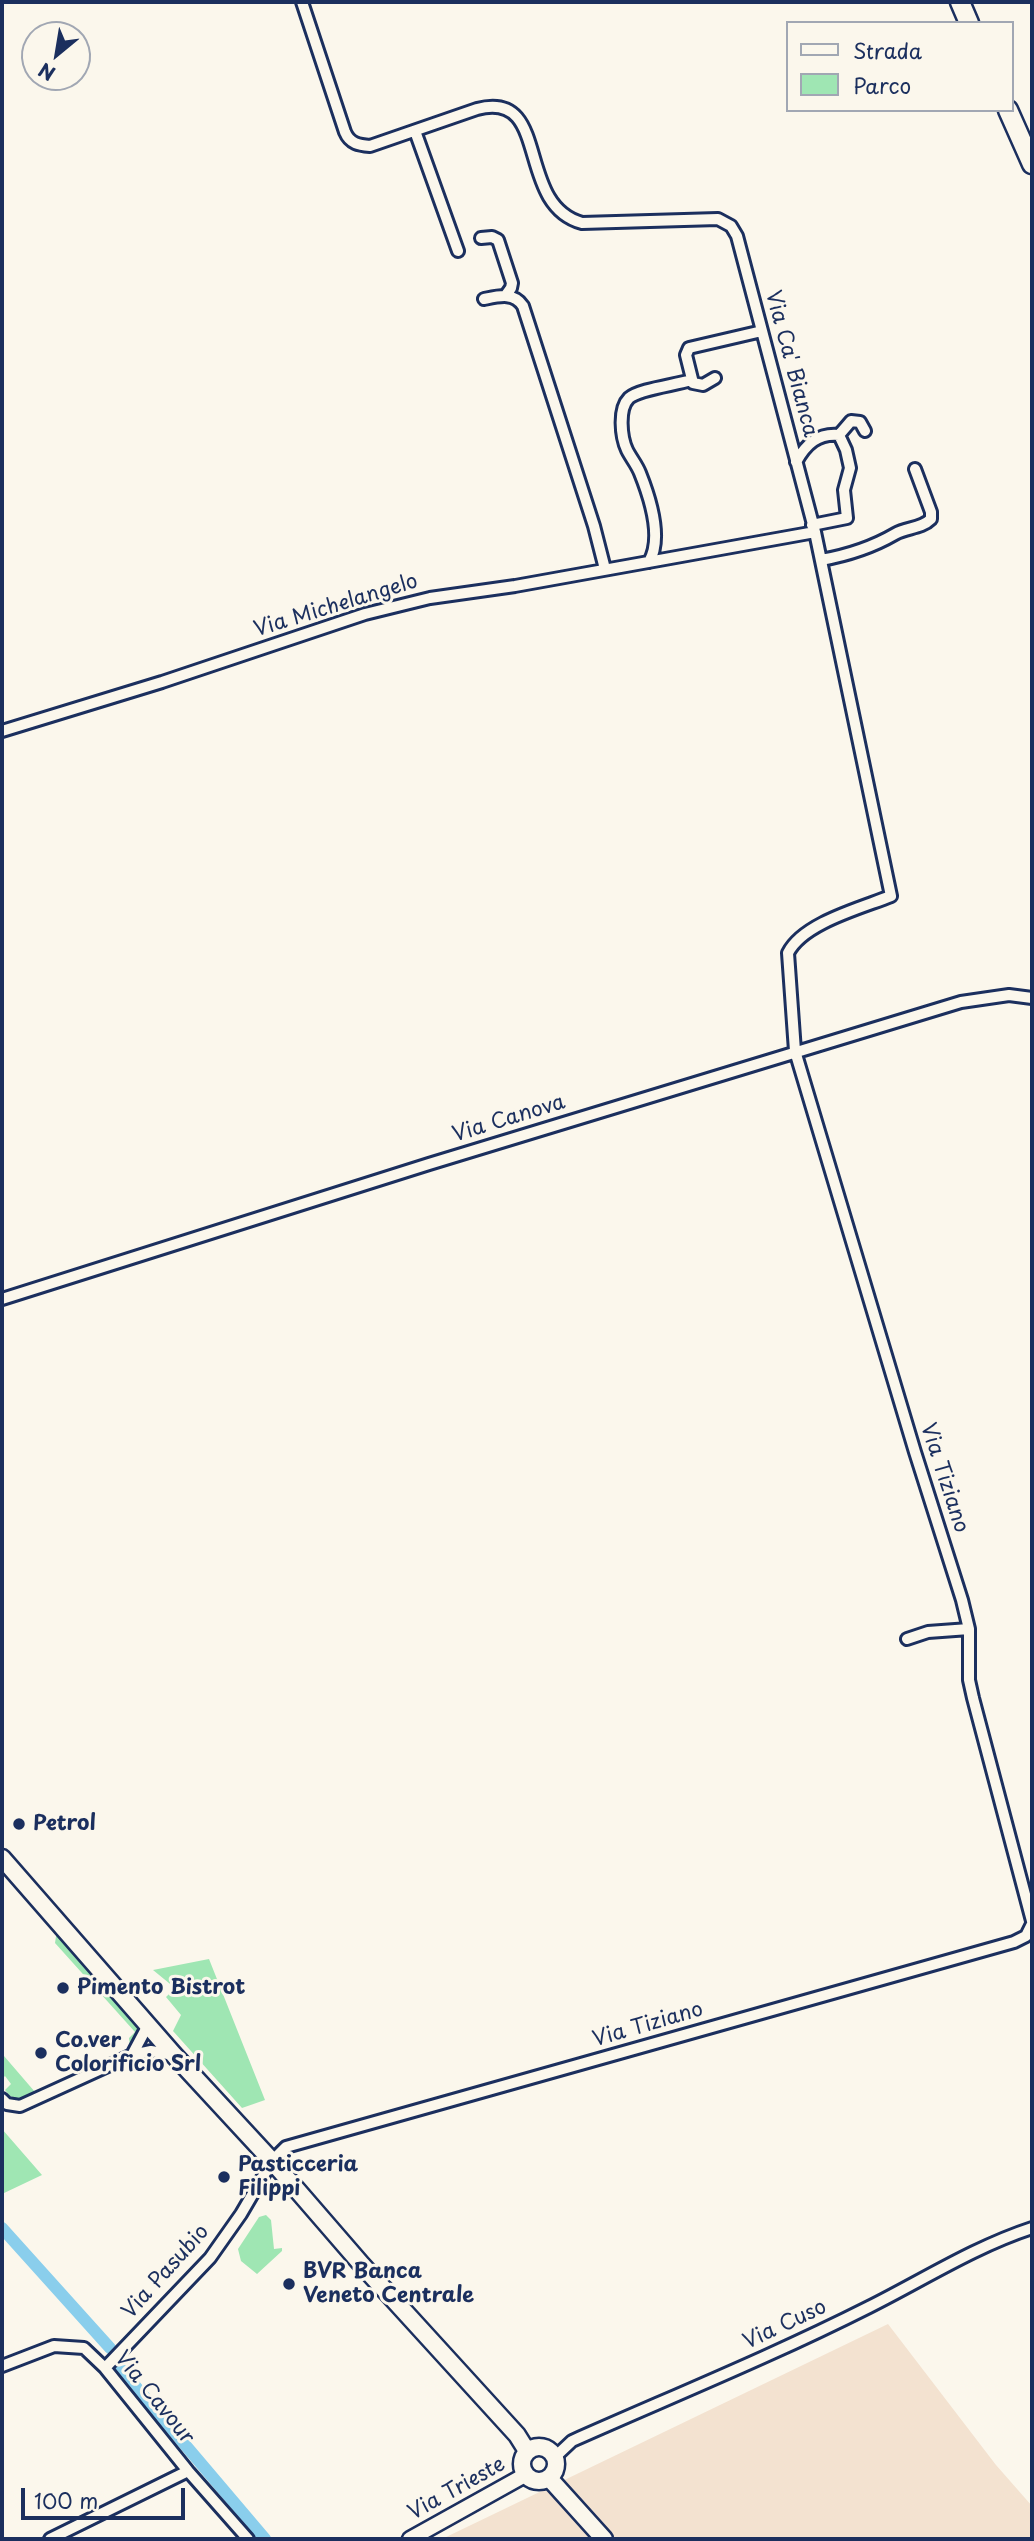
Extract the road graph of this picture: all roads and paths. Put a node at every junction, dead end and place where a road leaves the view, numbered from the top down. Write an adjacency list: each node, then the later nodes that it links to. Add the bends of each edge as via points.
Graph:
1 (302, 2): 5 (street, Via Ca' Bianca, via 351,142 370,146)
2 (960, 2): 3 (highway)
3 (969, 21)
4 (1009, 112): 6 (highway)
5 (415, 131): 8 (street); 11 (street, Via Ca' Bianca, via 477,109 505,107 518,117 525,131 550,201 572,220 726,221 737,236)
6 (1032, 164)
7 (481, 238): 9 (street, via 498,240 512,283)
8 (458, 251)
9 (506, 295): 10 (street); 21 (street, via 517,299 525,312)
10 (484, 299)
11 (762, 331): 13 (street, via 689,348); 16 (street, Via Ca' Bianca)
12 (715, 378): 13 (street, via 698,386)
13 (691, 380): 20 (street, via 634,395 625,405 624,441 640,471 652,516 656,545)
14 (864, 431): 15 (street, via 860,422 851,421)
15 (839, 435): 16 (street, via 817,437); 18 (street, Via Michelangelo, via 850,468 844,490 847,518)
16 (796, 462): 18 (street, Via Ca' Bianca)
17 (915, 468): 19 (street, via 931,512 926,524 897,532 866,550)
18 (814, 529): 19 (street, Via Ca' Bianca); 20 (street, Via Michelangelo)
19 (821, 561): 24 (street, Via Ca' Bianca, via 891,895 809,931 791,948)
20 (649, 562): 21 (street, Via Michelangelo)
21 (605, 569): 22 (street, Via Michelangelo, via 430,598 365,614)
22 (2, 731)
23 (1032, 998): 24 (street, Via Canova, via 1009,995 961,1002)
24 (795, 1051): 25 (street, Via Canova); 26 (street, Via Tiziano)
25 (2, 1299)
26 (969, 1629): 27 (street); 29 (street, Via Tiziano, via 973,1698)
27 (906, 1639)
28 (2, 1858): 30 (main road)
29 (1032, 1923): 34 (street, Via Tiziano, via 1026,1936 1014,1942 286,2147)
30 (148, 2025): 31 (street); 32 (main road)
31 (132, 2055): 32 (street, via 151,2051); 33 (street, via 20,2106)
32 (174, 2055): 34 (main road)
33 (2, 2099)
34 (272, 2161): 37 (street, Via Pasubio, via 210,2258); 38 (main road)
35 (1032, 2228): 39 (street, Via Cuso, via 1000,2238 799,2341 572,2441)
36 (2, 2366): 37 (street, Via Cavour, via 54,2346 71,2345 84,2348)
37 (105, 2368): 40 (street, Via Cavour)
38 (527, 2451): 39 (main road, via 542,2447); 41 (main road, via 522,2460)
39 (555, 2458): 42 (main road, via 556,2469)
40 (188, 2471): 43 (street); 44 (street, Via Cavour)
41 (525, 2475): 42 (main road, via 534,2481); 45 (street, Via Trieste)
42 (549, 2478): 46 (main road)
43 (50, 2539)
44 (248, 2539)
45 (410, 2539)
46 (604, 2539)

